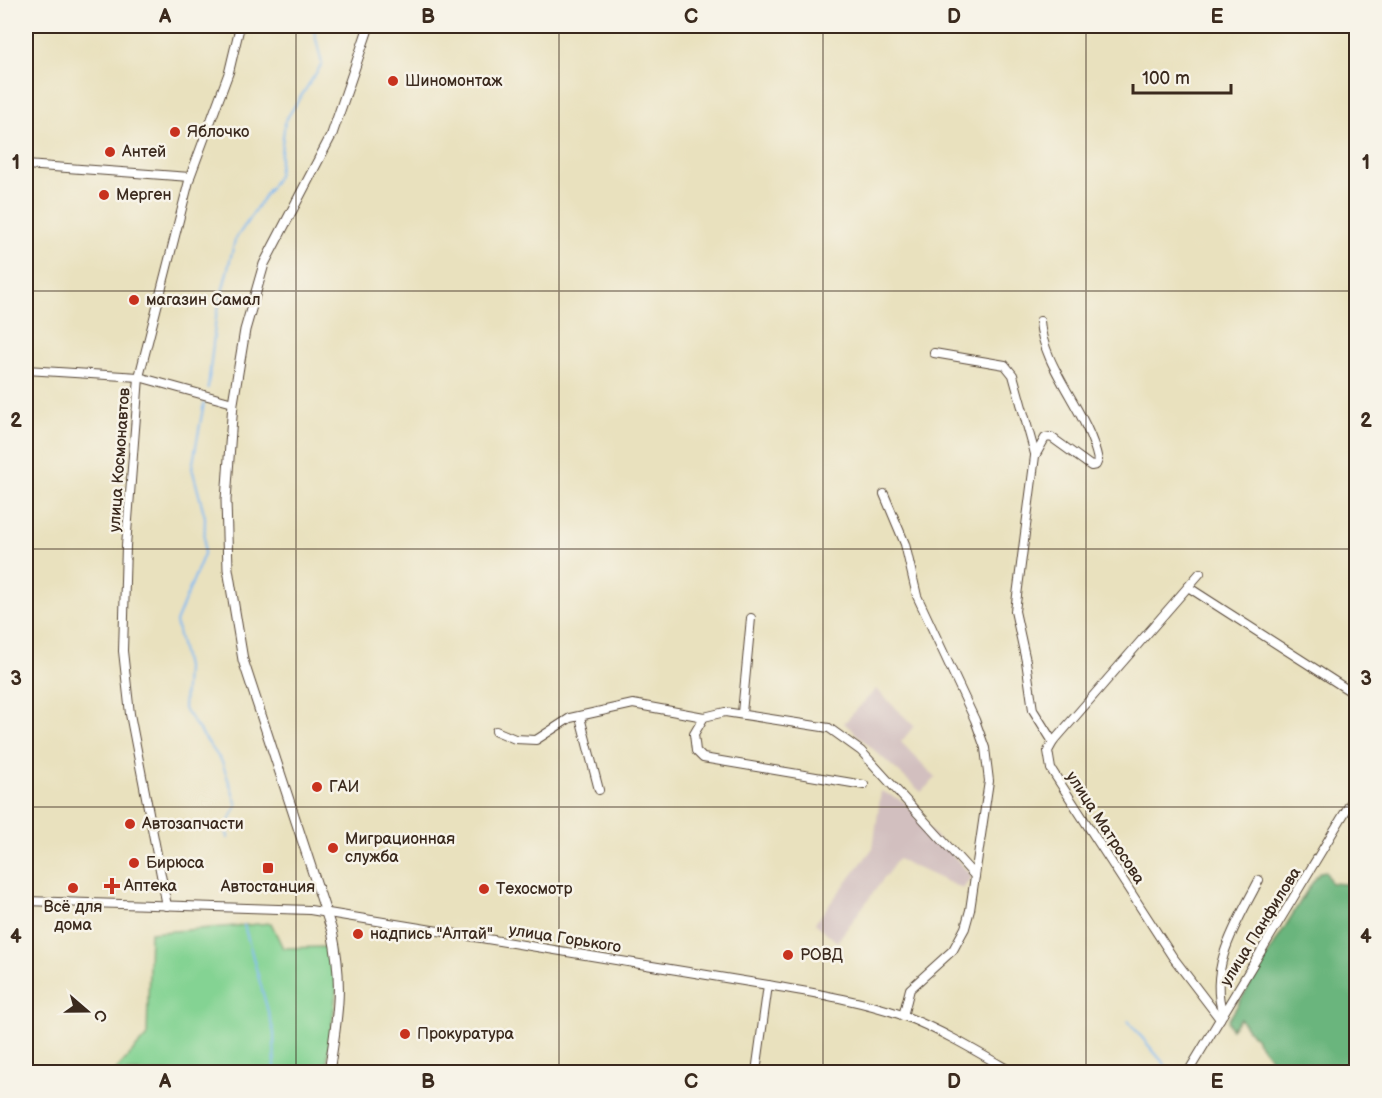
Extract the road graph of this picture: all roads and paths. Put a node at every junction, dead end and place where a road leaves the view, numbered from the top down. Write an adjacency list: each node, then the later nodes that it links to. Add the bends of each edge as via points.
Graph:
1 (240, 26): 4 (street, улица Космонавтов, via 229,72)
2 (369, 26): 9 (street, via 332,134 264,264 245,330)
3 (26, 165): 4 (street)
4 (190, 177): 8 (street, улица Космонавтов)
5 (1040, 321): 10 (street, via 1041,334 1088,426 1098,460 1091,466 1051,437 1045,438)
6 (934, 353): 10 (street, via 1005,365 1013,375)
7 (26, 370): 8 (street)
8 (139, 377): 9 (street); 27 (street, улица Космонавтов, via 126,546 123,651 130,714)
9 (233, 403): 28 (street, via 226,500 228,569 243,660)
10 (1035, 456): 20 (street, via 1015,611 1033,710)
11 (884, 494): 24 (street, via 905,544 917,596 985,748 990,781)
12 (1200, 573): 13 (street)
13 (1188, 587): 15 (street); 20 (street)
14 (751, 618): 16 (street)
15 (1356, 695)
16 (742, 713): 18 (street); 24 (street, via 813,723 843,736)
17 (580, 717): 18 (street, via 633,704); 19 (street, via 558,724 536,740 515,739); 22 (street)
18 (704, 717): 21 (street, via 694,734 694,745 703,758)
19 (496, 731)
20 (1053, 742): 31 (street, улица Матросова, via 1048,751 1050,769 1172,956)
21 (864, 785)
22 (599, 790)
23 (1356, 794): 31 (street, улица Панфилова, via 1292,906)
24 (975, 876): 30 (street, via 970,910 959,941 915,982)
25 (1259, 880): 31 (street, via 1227,940 1221,964)
26 (26, 901): 27 (street, улица Горького)
27 (166, 906): 28 (street, улица Горького)
28 (326, 912): 29 (street, улица Горького); 32 (street, via 337,952 340,997)
29 (768, 985): 30 (street, улица Горького, via 834,997); 33 (street)
30 (903, 1016): 34 (street, улица Горького, via 949,1036)
31 (1222, 1016): 35 (street, улица Панфилова)
32 (329, 1072)
33 (756, 1072)
34 (1012, 1072)
35 (1188, 1072)

